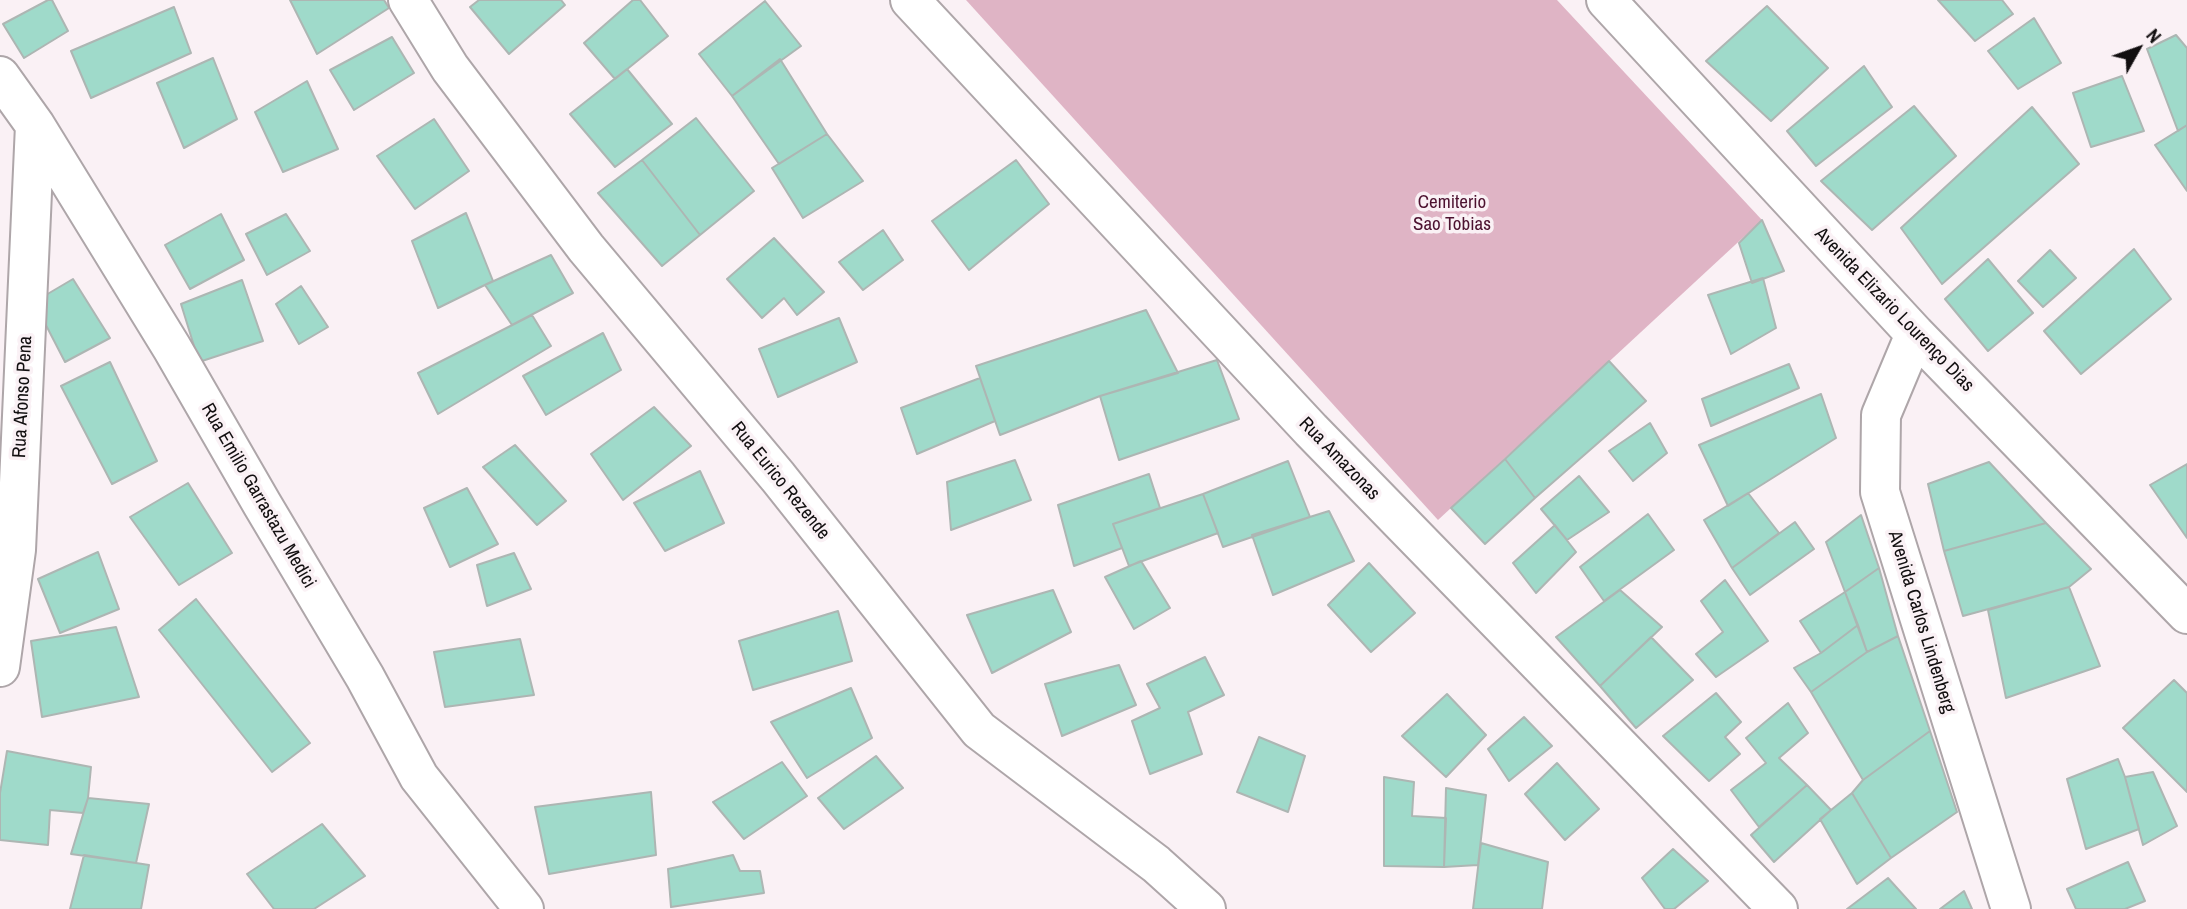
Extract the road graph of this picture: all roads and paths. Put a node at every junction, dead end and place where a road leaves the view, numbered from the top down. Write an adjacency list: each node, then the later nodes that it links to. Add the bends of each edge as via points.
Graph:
1 (408, 0): 10 (street, Rua Eurico Rezende, via 450,68 586,248 778,477 979,730 1156,864)
2 (910, 0): 11 (street, Rua Amazonas, via 1311,430)
3 (1606, 0): 6 (street, Avenida Elizario Lourenço Dias)
4 (0, 76): 5 (street, Rua Emilio Garrastazu Medici)
5 (35, 125): 8 (street, Rua Afonso Pena, via 16,550); 9 (street, Rua Emilio Garrastazu Medici, via 172,348 419,777)
6 (1915, 334): 7 (street, Avenida Elizario Lourenço Dias); 12 (street, Avenida Carlos Lindenberg, via 1881,415 1880,492)
7 (2187, 614)
8 (0, 667)
9 (524, 909)
10 (1206, 909)
11 (1778, 909)
12 (2011, 909)

